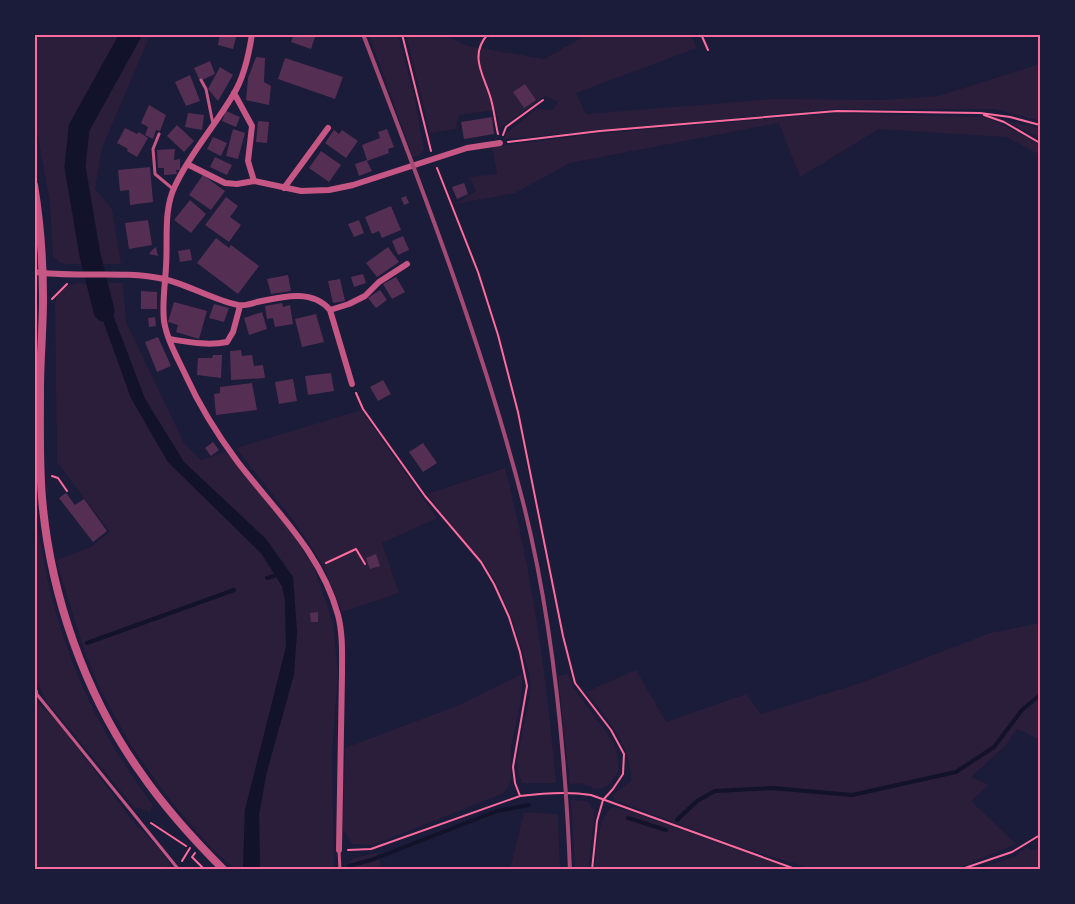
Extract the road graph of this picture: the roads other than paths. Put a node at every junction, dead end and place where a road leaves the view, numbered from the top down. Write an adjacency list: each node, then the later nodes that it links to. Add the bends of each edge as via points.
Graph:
1 (252, 34): 3 (street)
2 (201, 80): 4 (lane)
3 (234, 93): 4 (street); 9 (street, via 252,126 248,161)
4 (213, 124): 8 (street)
5 (328, 128): 11 (street)
6 (159, 134): 12 (lane, via 153,149 155,174)
7 (500, 143): 11 (street, via 467,148 353,185 329,190)
8 (187, 164): 9 (street, via 225,183); 12 (street)
9 (254, 181): 11 (street)
10 (34, 185): 14 (street)
11 (284, 188)
12 (173, 189): 15 (street)
13 (407, 264): 17 (street, via 365,296)
14 (38, 272): 15 (street); 23 (street, via 43,299 42,498 47,539 64,609 83,665 107,717 140,772)
15 (164, 279): 16 (street); 18 (street, via 164,322)
16 (240, 306): 17 (street, via 302,296 315,298); 18 (street, via 227,342)
17 (330, 310): 19 (street)
18 (169, 339): 21 (street, via 213,428 291,525 319,567 338,616 342,648)
19 (352, 384)
20 (35, 692): 22 (lane)
21 (339, 850): 24 (lane)
22 (178, 869)
23 (224, 870)
24 (340, 870)

